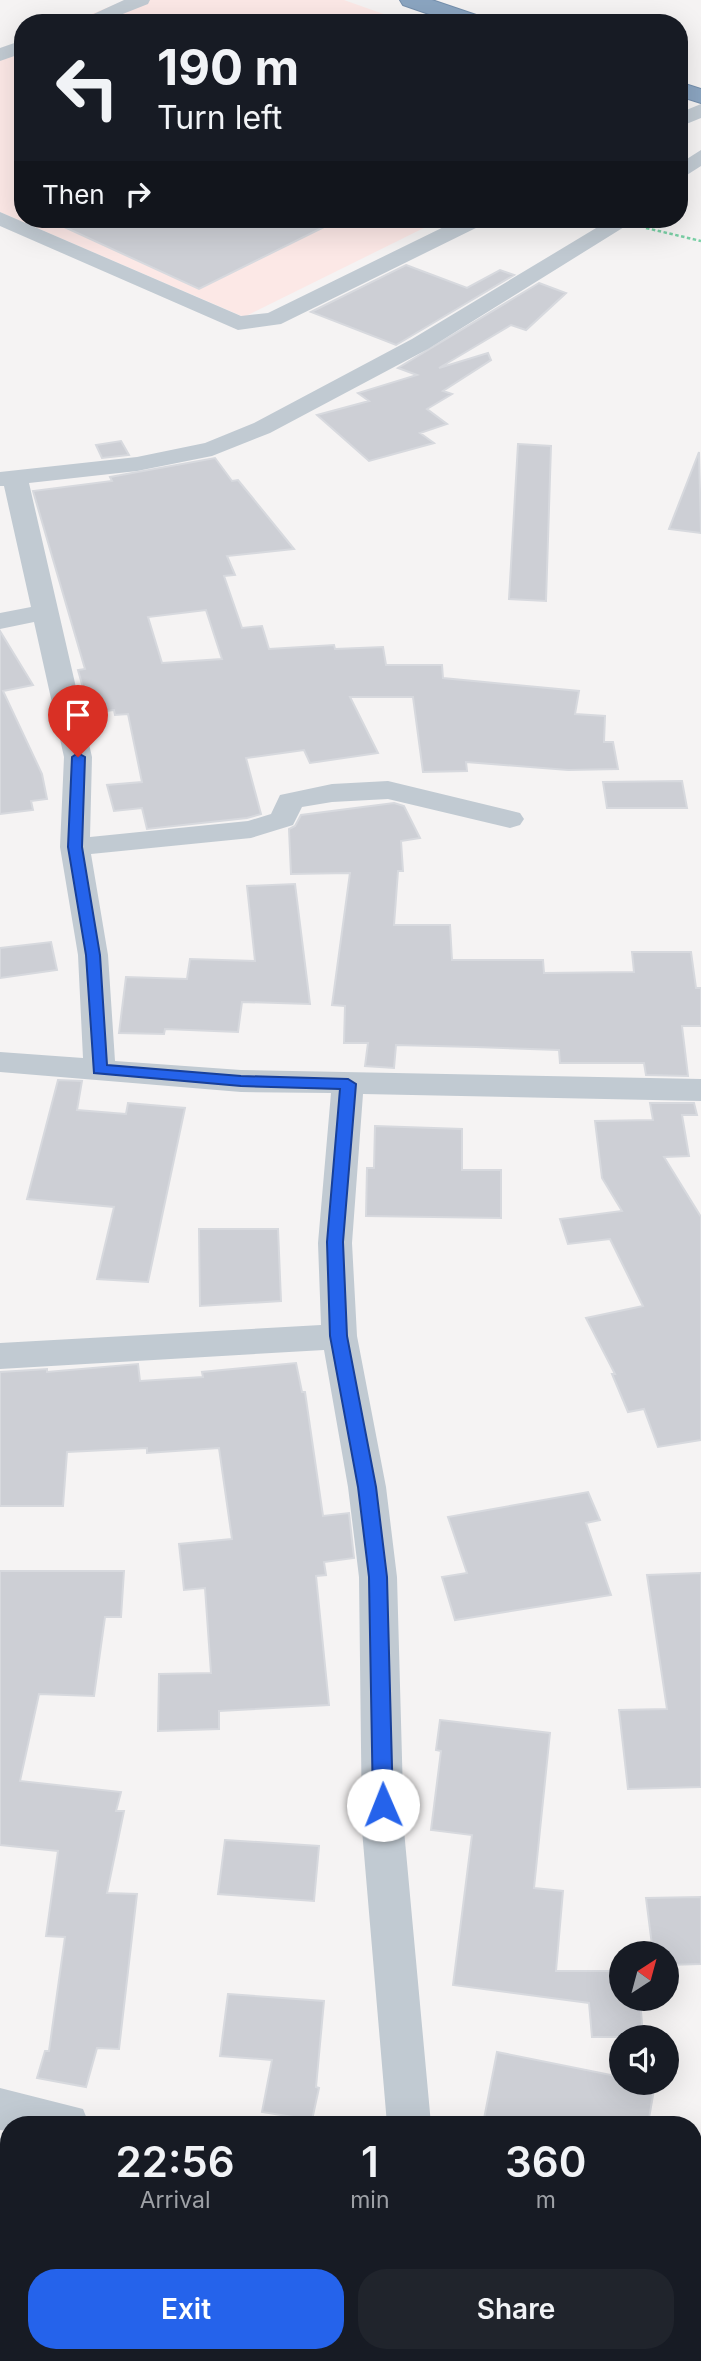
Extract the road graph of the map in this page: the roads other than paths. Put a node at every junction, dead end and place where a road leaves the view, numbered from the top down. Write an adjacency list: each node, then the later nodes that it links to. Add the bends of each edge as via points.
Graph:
1 (141, 0): 3 (street)
2 (411, 0): 4 (highway)
3 (106, 14)
4 (451, 14)
5 (23, 228): 6 (street, via 238,323 273,319)
6 (458, 228)
7 (611, 228): 8 (street, via 420,344 262,428 212,449 137,464)
8 (7, 479): 9 (street)
9 (47, 612): 10 (street); 12 (street, via 78,757)
10 (0, 621)
11 (510, 819): 12 (street, via 388,790 353,792 290,802 283,818 251,829)
12 (75, 847): 14 (street, via 93,955)
13 (0, 1062): 14 (street)
14 (100, 1070): 15 (street)
15 (348, 1084): 16 (street); 17 (street, via 335,1242)
16 (701, 1090)
17 (339, 1336): 18 (street); 21 (street, via 367,1487 378,1577 383,1830)
18 (0, 1356)
19 (0, 2109): 20 (street)
20 (31, 2116)
21 (408, 2116)

